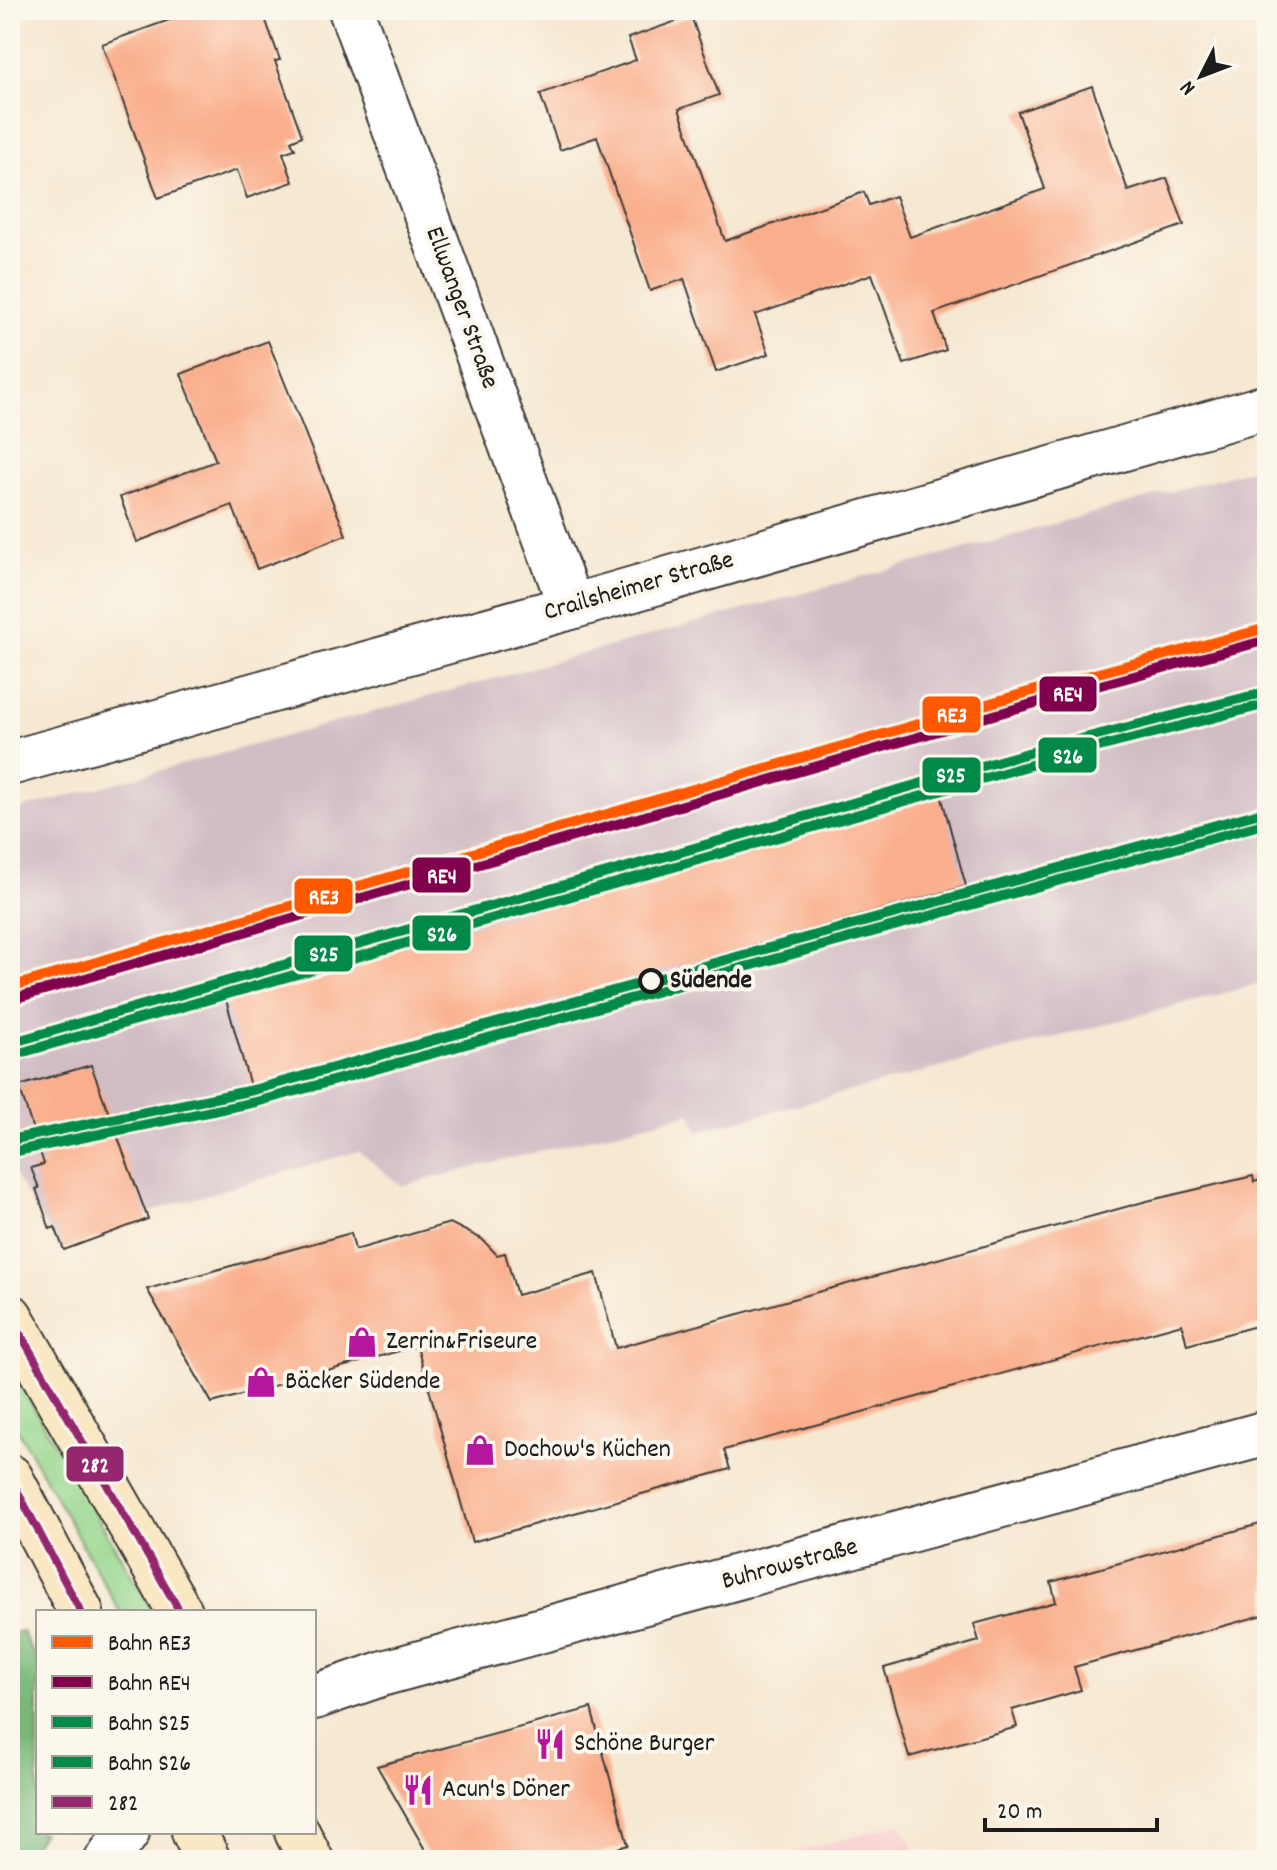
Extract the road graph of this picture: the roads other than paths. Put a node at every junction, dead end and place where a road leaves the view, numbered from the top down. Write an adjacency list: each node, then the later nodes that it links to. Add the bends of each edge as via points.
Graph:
1 (351, 10): 3 (street, Ellwanger Straße)
2 (1267, 407): 3 (street, Crailsheimer Straße)
3 (571, 607): 4 (street, Crailsheimer Straße)
4 (10, 763)
5 (10, 1316): 9 (main road)
6 (1267, 1433): 10 (street, Buhrowstraße, via 384,1673)
7 (10, 1477): 8 (main road)
8 (80, 1610)
9 (179, 1610)
10 (316, 1696)
11 (126, 1834): 14 (street)
12 (195, 1834): 15 (main road)
13 (298, 1834): 16 (main road)
14 (107, 1860)
15 (208, 1860)
16 (311, 1860)

